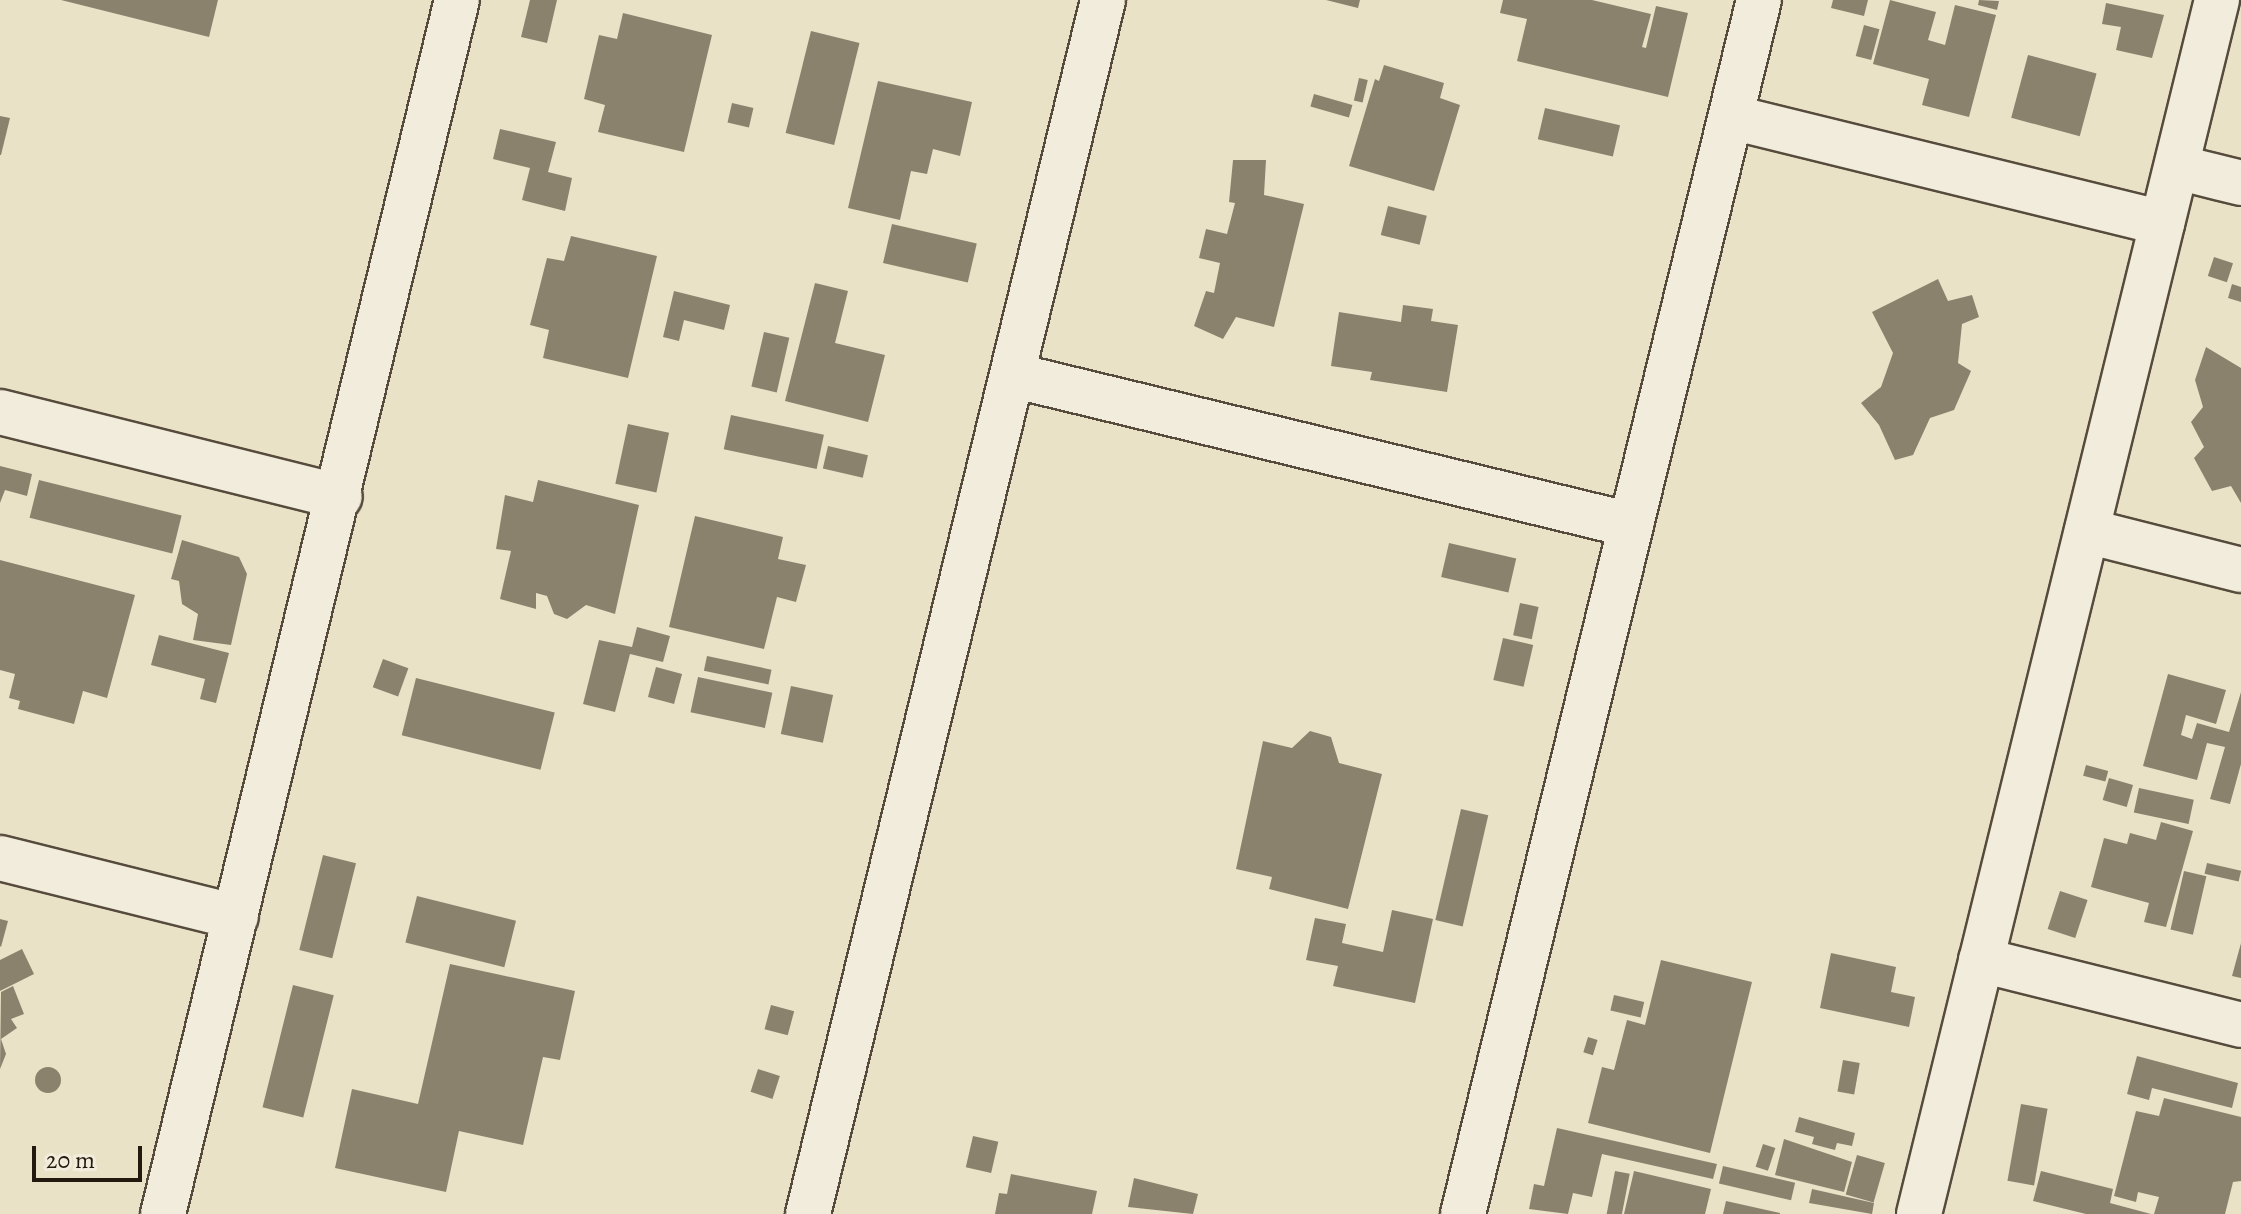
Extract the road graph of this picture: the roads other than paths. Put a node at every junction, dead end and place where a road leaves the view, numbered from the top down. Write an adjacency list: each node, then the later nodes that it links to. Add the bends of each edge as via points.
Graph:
1 (457, 0): 11 (street)
2 (1103, 0): 9 (street)
3 (1759, 0): 5 (street)
4 (2217, 0): 6 (street)
5 (1731, 117): 8 (street); 12 (street)
6 (2177, 167): 7 (street); 8 (street)
7 (2241, 183)
8 (2162, 223): 13 (street)
9 (1012, 375): 12 (street); 20 (street)
10 (0, 412): 11 (street)
11 (340, 497): 16 (street)
12 (1631, 525): 21 (street)
13 (2087, 531): 14 (street); 17 (street)
14 (2241, 570)
15 (0, 858): 16 (street)
16 (236, 917): 19 (street)
17 (1981, 960): 18 (street); 22 (street)
18 (2241, 1025)
19 (163, 1214)
20 (808, 1214)
21 (1463, 1214)
22 (1919, 1214)

